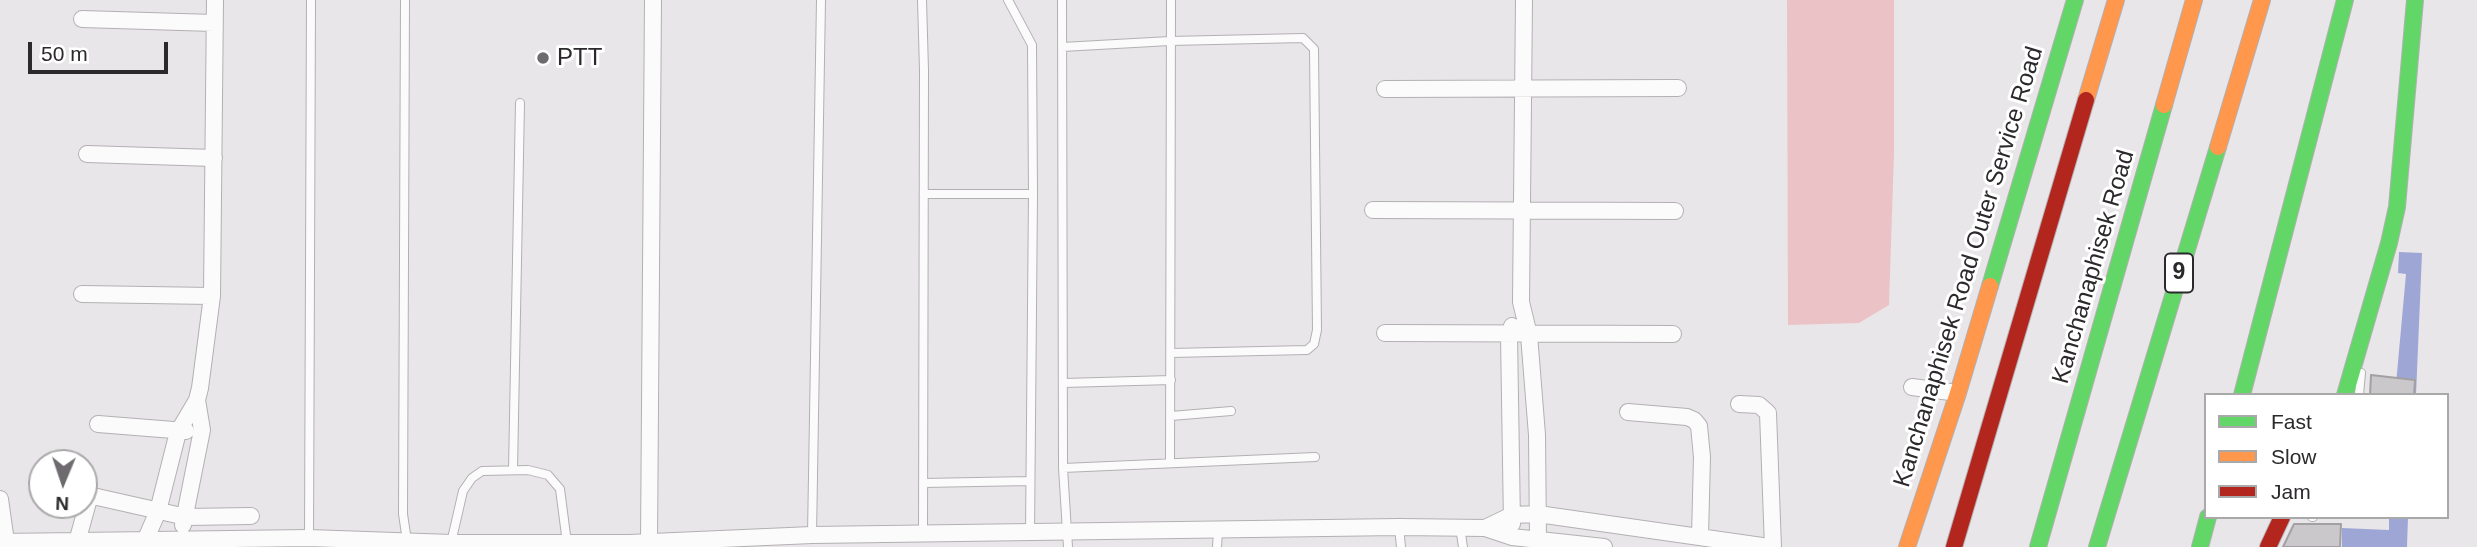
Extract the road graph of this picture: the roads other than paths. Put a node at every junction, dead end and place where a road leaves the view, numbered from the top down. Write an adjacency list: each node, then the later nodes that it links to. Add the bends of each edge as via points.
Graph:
1 (215, 0): 18 (street)
2 (311, 0): 83 (lane)
3 (405, 0): 88 (lane, via 403,514)
4 (653, 0): 91 (street)
5 (821, 0): 80 (lane)
6 (922, 0): 27 (lane)
7 (1008, 0): 28 (lane, via 1032,46)
8 (1062, 0): 20 (lane)
9 (1171, 0): 19 (lane)
10 (1524, 0): 21 (street)
11 (2075, 0): 44 (main road, Kanchanaphisek Road Outer Service Road)
12 (2116, 0): 108 (main road)
13 (2194, 0): 109 (main road, Kanchanaphisek Road)
14 (2262, 0): 110 (main road, 9)
15 (2345, 0): 45 (main road)
16 (2415, 0): 40 (main road, via 2397,207)
17 (82, 19): 18 (street)
18 (214, 23): 26 (street)
19 (1170, 41): 20 (lane); 39 (lane); 39 (lane, via 1303,38 1314,49 1317,330 1314,344 1307,350)
20 (1062, 47): 42 (lane)
21 (1524, 88): 22 (street); 23 (street); 30 (street)
22 (1678, 88)
23 (1385, 89)
24 (520, 103): 61 (lane)
25 (88, 154): 26 (street)
26 (214, 158): 33 (street)
27 (925, 194): 28 (lane); 63 (lane)
28 (1034, 194): 62 (lane)
29 (1373, 209): 30 (street)
30 (1523, 211): 31 (street); 34 (street)
31 (1675, 211)
32 (82, 294): 33 (street)
33 (212, 296): 48 (street)
34 (1521, 302): 37 (street); 38 (street)
35 (1384, 333): 37 (street)
36 (1673, 334): 38 (street)
37 (1509, 335): 38 (street); 57 (street)
38 (1529, 335): 56 (street)
39 (1171, 353): 41 (lane)
40 (2355, 365): 46 (main road); 47 (lane, via 2361,371)
41 (1171, 380): 42 (lane); 52 (lane)
42 (1064, 383): 60 (lane)
43 (1912, 387): 44 (street)
44 (1958, 393): 107 (main road, Kanchanaphisek Road Outer Service Road)
45 (2243, 393)
46 (2345, 393)
47 (2360, 393)
48 (197, 400): 54 (street); 55 (street)
49 (1738, 404): 106 (street, via 1759,405 1768,413)
50 (1231, 411): 52 (lane)
51 (1628, 412): 81 (street, via 1687,418 1699,426)
52 (1171, 416): 59 (lane)
53 (98, 425): 55 (street)
54 (202, 430): 55 (street); 70 (street)
55 (178, 432): 66 (street)
56 (1537, 435): 57 (street); 67 (street)
57 (1512, 436): 68 (street)
58 (1315, 457): 59 (lane)
59 (1170, 462): 60 (lane)
60 (1063, 468): 86 (lane)
61 (513, 470): 95 (lane, via 548,475 560,489); 98 (lane, via 482,471 472,478 463,491)
62 (1030, 481): 63 (lane); 85 (lane)
63 (923, 483): 79 (lane)
64 (98, 497): 66 (street)
65 (0, 499): 89 (street)
66 (158, 511): 70 (street); 87 (street)
67 (1538, 514): 68 (street); 81 (street); 92 (street)
68 (1512, 515): 76 (street); 82 (street)
69 (251, 516): 70 (street)
70 (186, 517): 84 (street)
71 (82, 519): 90 (street)
72 (2207, 519): 111 (main road)
73 (2281, 519): 112 (main road)
74 (1399, 527): 75 (street); 78 (street); 103 (lane)
75 (1460, 527): 76 (street); 104 (lane)
76 (1485, 528): 82 (street)
77 (1218, 530): 78 (street); 86 (street); 101 (lane)
78 (1237, 530): 102 (street)
79 (923, 534): 80 (street); 85 (street)
80 (812, 535): 99 (street)
81 (1700, 536): 106 (street)
82 (1512, 537): 92 (street)
83 (309, 538): 94 (street); 97 (street)
84 (178, 540): 87 (street); 93 (street)
85 (1030, 540): 86 (street)
86 (1068, 540)
87 (145, 541): 96 (street)
88 (407, 541): 97 (street); 98 (street)
89 (3, 542): 90 (street)
90 (77, 542): 96 (street)
91 (649, 542): 99 (street); 100 (street)
92 (1547, 542): 105 (street)
93 (235, 543): 94 (street)
94 (265, 543)
95 (567, 543): 98 (street); 100 (street)
96 (102, 544)
97 (357, 544)
98 (461, 544)
99 (674, 544)
100 (629, 545)
101 (1217, 547)
102 (1237, 547)
103 (1401, 547)
104 (1463, 547)
105 (1604, 547)
106 (1771, 547)
107 (1908, 547)
108 (1954, 547)
109 (2038, 547)
110 (2097, 547)
111 (2200, 547)
112 (2268, 547)

